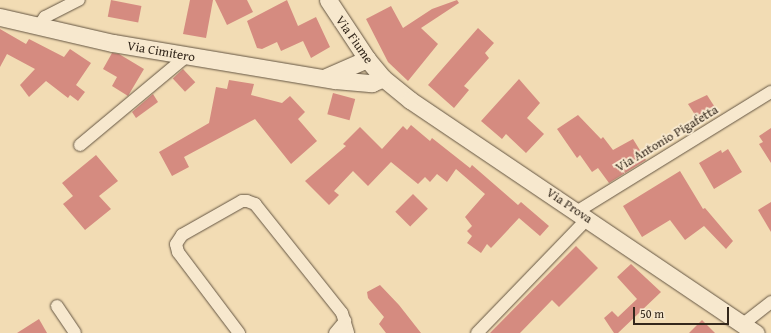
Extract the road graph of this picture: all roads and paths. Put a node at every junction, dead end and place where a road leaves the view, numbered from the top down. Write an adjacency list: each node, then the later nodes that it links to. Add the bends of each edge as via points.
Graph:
1 (80, 0): 4 (street, via 45,17)
2 (328, 0): 6 (main road, Via Fiume)
3 (0, 17): 4 (main road, Via Cimitero)
4 (38, 27): 5 (main road, Via Cimitero)
5 (187, 56): 7 (main road, Via Cimitero); 10 (street)
6 (367, 59): 7 (main road); 8 (main road, Via Fiume)
7 (324, 77): 8 (main road, Via Cimitero, via 360,83 372,83)
8 (383, 78): 11 (main road, Via Prova, via 410,100)
9 (771, 92): 11 (street, Via Antonio Pigafetta)
10 (80, 145)
11 (583, 215): 15 (main road, Via Prova); 20 (street, Via Antonio Pigafetta)
12 (771, 302): 15 (street)
13 (57, 306): 16 (street)
14 (345, 321): 17 (street, via 255,204 242,201 182,235 176,244 178,252); 18 (street); 19 (street)
15 (750, 329)
16 (75, 333)
17 (239, 333)
18 (335, 333)
19 (348, 333)
20 (477, 333)

